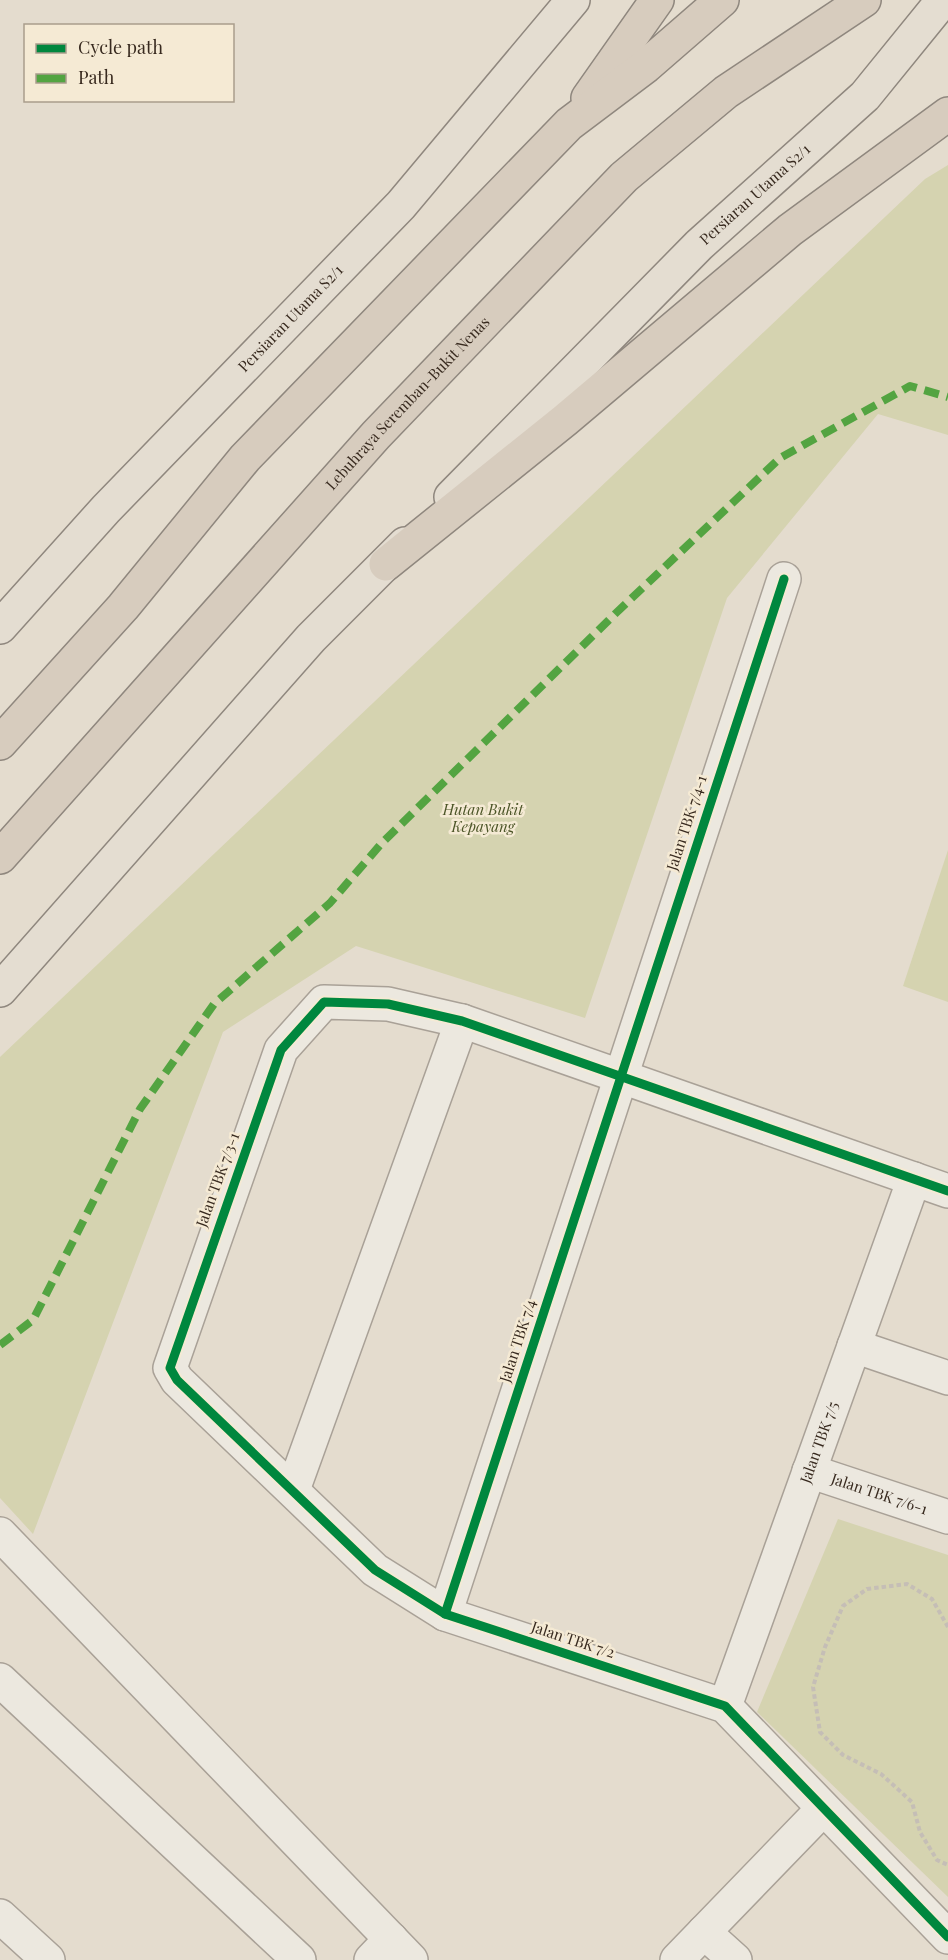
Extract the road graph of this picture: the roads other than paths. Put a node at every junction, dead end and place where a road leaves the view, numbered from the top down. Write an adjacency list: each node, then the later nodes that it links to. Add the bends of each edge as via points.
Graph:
1 (555, 0): 7 (street)
2 (573, 0): 7 (main road, Persiaran Utama S2/1)
3 (657, 0): 9 (highway)
4 (722, 0): 9 (highway, via 646,66)
5 (943, 0): 10 (main road, Persiaran Utama S2/1, via 865,96 699,245)
6 (852, 7): 14 (highway, Lebuhraya Seremban-Bukit Nenas, via 726,92 624,177 375,435)
7 (534, 44): 12 (main road, Persiaran Utama S2/1, via 400,205 106,509)
8 (948, 114): 10 (highway, via 790,230 565,420)
9 (569, 124): 13 (highway, via 245,458 123,607)
10 (386, 564): 15 (main road, Persiaran Utama S2/1, via 311,638)
11 (784, 579): 17 (street, Jalan TBK 7/4-1)
12 (0, 627)
13 (0, 743)
14 (0, 857)
15 (0, 990)
16 (462, 1021): 17 (street); 22 (street, Jalan TBK 7/3-1, via 388,1004 324,1002 281,1050 174,1350 170,1368); 24 (street)
17 (619, 1077): 18 (street); 27 (street, Jalan TBK 7/4)
18 (914, 1179): 19 (street); 20 (street, Jalan TBK 7/5)
19 (948, 1191)
20 (854, 1346): 21 (street); 23 (street, Jalan TBK 7/5)
21 (948, 1378)
22 (177, 1380): 24 (street, Jalan TBK 7/2)
23 (809, 1471): 25 (street, Jalan TBK 7/6-1); 29 (street, Jalan TBK 7/5)
24 (293, 1490): 27 (street, Jalan TBK 7/2, via 375,1570)
25 (948, 1516)
26 (0, 1534): 34 (street)
27 (445, 1614): 29 (street, Jalan TBK 7/2)
28 (0, 1680): 36 (street)
29 (725, 1706): 30 (street, Jalan TBK 7/2)
30 (823, 1809): 32 (street); 33 (street, Jalan TBK 7/2)
31 (0, 1916): 35 (street)
32 (704, 1932): 37 (street); 38 (street)
33 (948, 1937)
34 (391, 1953)
35 (48, 1960)
36 (299, 1960)
37 (677, 1960)
38 (735, 1960)

